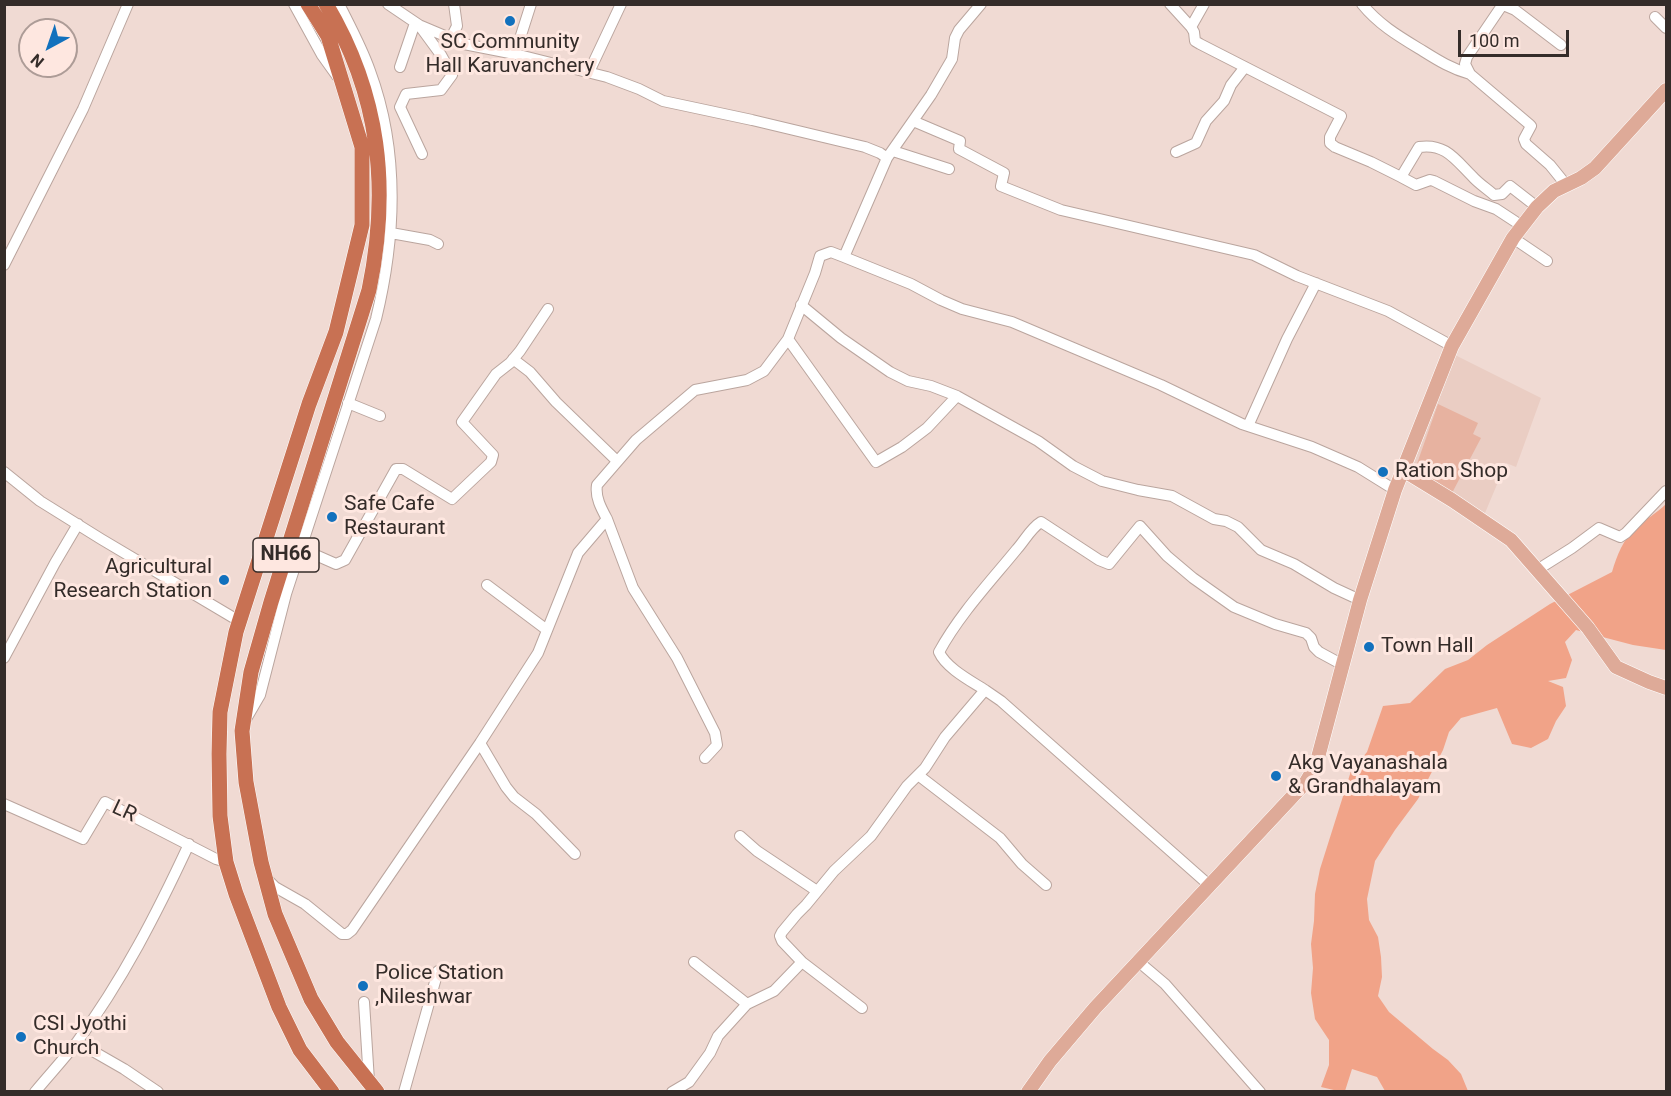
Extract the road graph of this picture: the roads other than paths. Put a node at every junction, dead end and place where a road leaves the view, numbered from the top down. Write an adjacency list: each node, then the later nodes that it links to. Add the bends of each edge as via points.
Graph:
1 (128, 4): 41 (street, via 83,109)
2 (294, 4): 26 (street)
3 (309, 4): 26 (highway, NH66, via 328,36)
4 (326, 4): 69 (highway, NH66, via 360,75 373,122 379,166 376,255 369,290 251,672)
5 (339, 4): 37 (street, via 370,71 383,116 391,159)
6 (388, 4): 16 (street)
7 (454, 4): 19 (street, via 457,26)
8 (531, 4): 21 (street)
9 (621, 4): 24 (street)
10 (981, 4): 28 (street, via 959,30 951,59)
11 (1170, 4): 17 (street)
12 (1204, 4): 17 (street)
13 (1362, 4): 25 (street, via 1373,18 1401,38 1457,71)
14 (1503, 5): 20 (street); 25 (street, via 1467,57 1465,64)
15 (1655, 17): 18 (street)
16 (417, 24): 19 (street); 22 (street); 30 (street, via 452,75 441,90 406,94 400,107)
17 (1191, 27): 23 (street, via 1193,38 1200,44)
18 (1666, 28)
19 (451, 38): 21 (street)
20 (1561, 45)
21 (515, 54): 24 (street)
22 (400, 67)
23 (1245, 67): 29 (street, via 1196,143); 33 (street, via 1341,116 1330,143)
24 (589, 72): 31 (street, via 663,101)
25 (1470, 74): 34 (street, via 1531,126 1524,138 1526,144)
26 (345, 89): 63 (highway, NH66, via 362,147 362,225 336,332)
27 (1666, 90): 34 (main road, via 1595,168)
28 (913, 122): 31 (street); 42 (street, via 960,141 959,149 1004,173 1001,186 1061,210 1241,251)
29 (1176, 152)
30 (422, 154)
31 (890, 155): 32 (street); 39 (street)
32 (949, 169)
33 (1401, 177): 35 (street, via 1419,147 1438,148 1494,195 1502,194 1510,186); 36 (street, via 1416,185 1434,181 1496,209)
34 (1567, 186): 35 (main road, via 1554,191)
35 (1537, 207): 36 (main road)
36 (1517, 232): 40 (street); 46 (main road)
37 (391, 233): 38 (street); 49 (street, via 376,319)
38 (438, 244)
39 (844, 257): 43 (street, via 831,252 820,256); 51 (street, via 962,309 1012,322)
40 (1547, 261)
41 (4, 265)
42 (1316, 283): 46 (street, via 1388,311); 51 (street)
43 (801, 305): 45 (street); 48 (street, via 890,372)
44 (548, 309): 47 (street)
45 (788, 339): 48 (street, via 876,462 927,428); 52 (street, via 764,371 747,380 695,390)
46 (1452, 346): 53 (main road)
47 (513, 359): 52 (street); 59 (street, via 496,374 462,423 493,455 491,462 452,499 403,469 396,469 345,560 336,564)
48 (957, 396): 62 (street, via 1102,481 1172,496 1214,519 1238,526 1261,550)
49 (348, 403): 50 (street); 59 (street)
50 (380, 416)
51 (1248, 426): 55 (street, via 1359,467)
52 (617, 461): 57 (street, via 596,490)
53 (1403, 470): 55 (main road); 60 (main road, via 1511,540)
54 (4, 472): 58 (street, via 40,501)
55 (1395, 490): 62 (main road)
56 (1666, 491): 60 (street, via 1620,537 1599,528)
57 (607, 519): 64 (street, via 578,553); 71 (street, via 633,588 677,658 715,733 717,745)
58 (78, 524): 63 (street); 65 (street)
59 (302, 549): 69 (street, via 260,695)
60 (1537, 570): 67 (main road, via 1616,667)
61 (488, 585): 64 (street)
62 (1360, 600): 66 (main road)
63 (239, 621): 77 (highway, NH66, via 220,712 220,816)
64 (547, 630): 70 (street, via 538,653)
65 (4, 658)
66 (1343, 665): 68 (street, via 1318,652 1306,633 1234,607 1167,556 1140,526 1109,564 1041,522 996,573 939,652 941,658); 80 (main road, via 1316,765 1306,782)
67 (1663, 687)
68 (985, 690): 72 (street); 80 (street)
69 (244, 723): 78 (highway, NH66, via 246,782)
70 (480, 744): 76 (street, via 513,797 536,814); 78 (street, via 347,934)
71 (705, 758)
72 (918, 776): 79 (street, via 1000,838); 81 (street, via 871,836)
73 (4, 804): 75 (street, LR, via 83,838 105,802)
74 (740, 836): 81 (street)
75 (189, 844): 77 (street, LR); 89 (street, via 127,967)
76 (574, 854)
77 (226, 862): 93 (highway, NH66, via 279,1007 300,1050)
78 (266, 878): 90 (highway, NH66, via 275,914 311,999 337,1042)
79 (1046, 885)
80 (1209, 885): 84 (main road)
81 (817, 891): 83 (street, via 780,936)
82 (694, 962): 87 (street)
83 (802, 962): 87 (street, via 774,991); 88 (street)
84 (1139, 962): 96 (main road, via 1095,1008); 97 (street, via 1165,984)
85 (438, 971): 94 (street)
86 (364, 1002): 90 (street)
87 (747, 1004): 95 (street, via 718,1036 689,1082)
88 (862, 1008)
89 (77, 1042): 91 (street); 92 (street)
90 (373, 1087)
91 (35, 1092)
92 (158, 1092)
93 (332, 1092)
94 (404, 1092)
95 (672, 1092)
96 (1028, 1092)
97 (1260, 1092)

